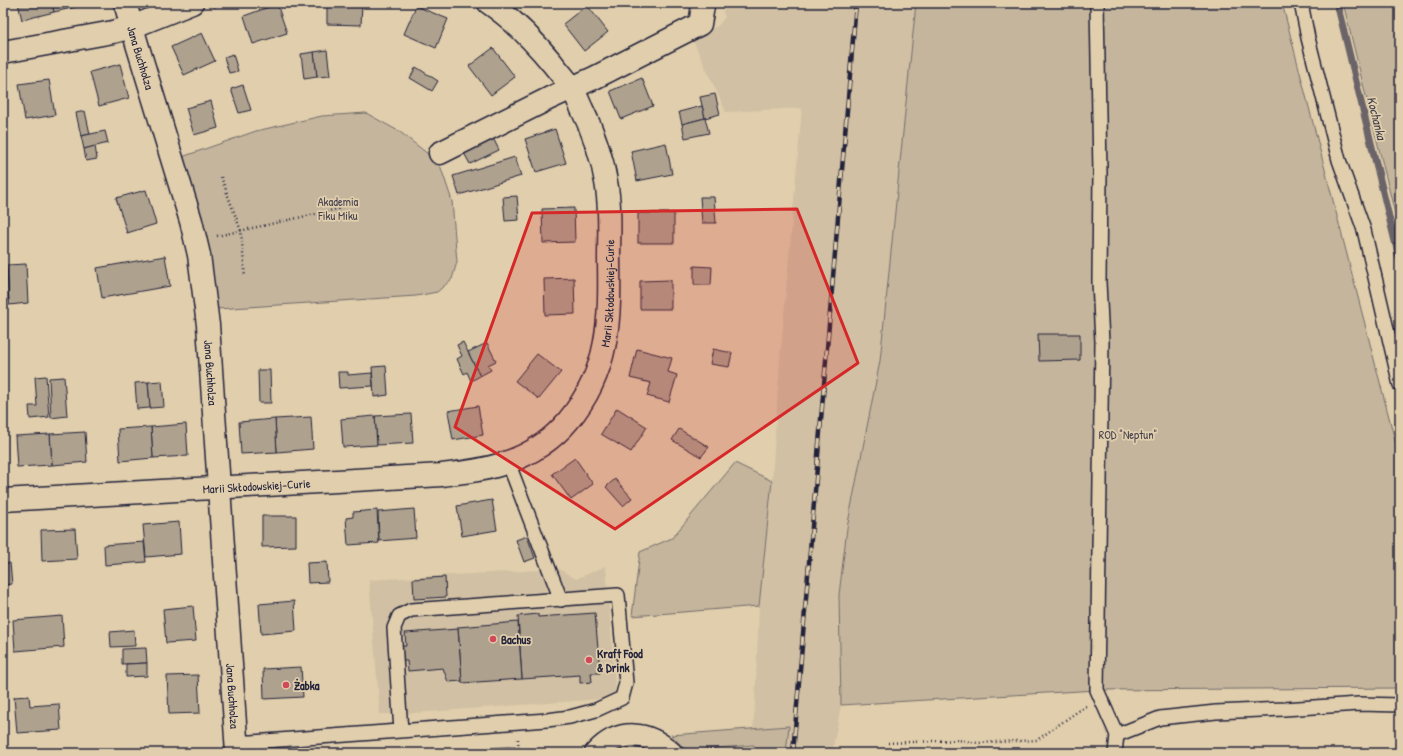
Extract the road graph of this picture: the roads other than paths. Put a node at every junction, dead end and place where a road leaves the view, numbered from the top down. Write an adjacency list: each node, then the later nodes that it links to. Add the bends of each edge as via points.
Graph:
1 (126, 3): 7 (street, Jana Buchholza)
2 (192, 3): 7 (street)
3 (489, 3): 9 (street, Marii Skłodowskiej-Curie, via 536,44)
4 (1097, 3): 18 (lane, via 1099,282 1102,342 1097,690)
5 (1301, 3): 11 (lane, via 1339,160 1364,230)
6 (701, 13): 9 (street)
7 (132, 27): 8 (street); 13 (street, Jana Buchholza, via 195,240 208,325)
8 (3, 52)
9 (572, 88): 10 (street); 12 (street, Marii Skłodowskiej-Curie, via 595,139 607,184 610,302 605,346 594,381 564,426 541,445)
10 (440, 153)
11 (1400, 385)
12 (508, 462): 13 (street, Marii Skłodowskiej-Curie, via 442,475); 15 (lane)
13 (218, 487): 14 (street, Marii Skłodowskiej-Curie); 19 (street, Jana Buchholza)
14 (3, 500)
15 (561, 600): 17 (lane, via 411,610 399,616 394,628); 17 (lane, via 618,595 626,683 622,698 596,710 547,720)
16 (1400, 705): 18 (lane, via 1359,704 1216,712 1160,718)
17 (401, 731): 19 (lane, via 252,742)
18 (1117, 735): 22 (lane)
19 (237, 747)
20 (596, 753): 21 (street, via 616,739 631,735 646,737 660,743)
21 (671, 753)
22 (1115, 753)

